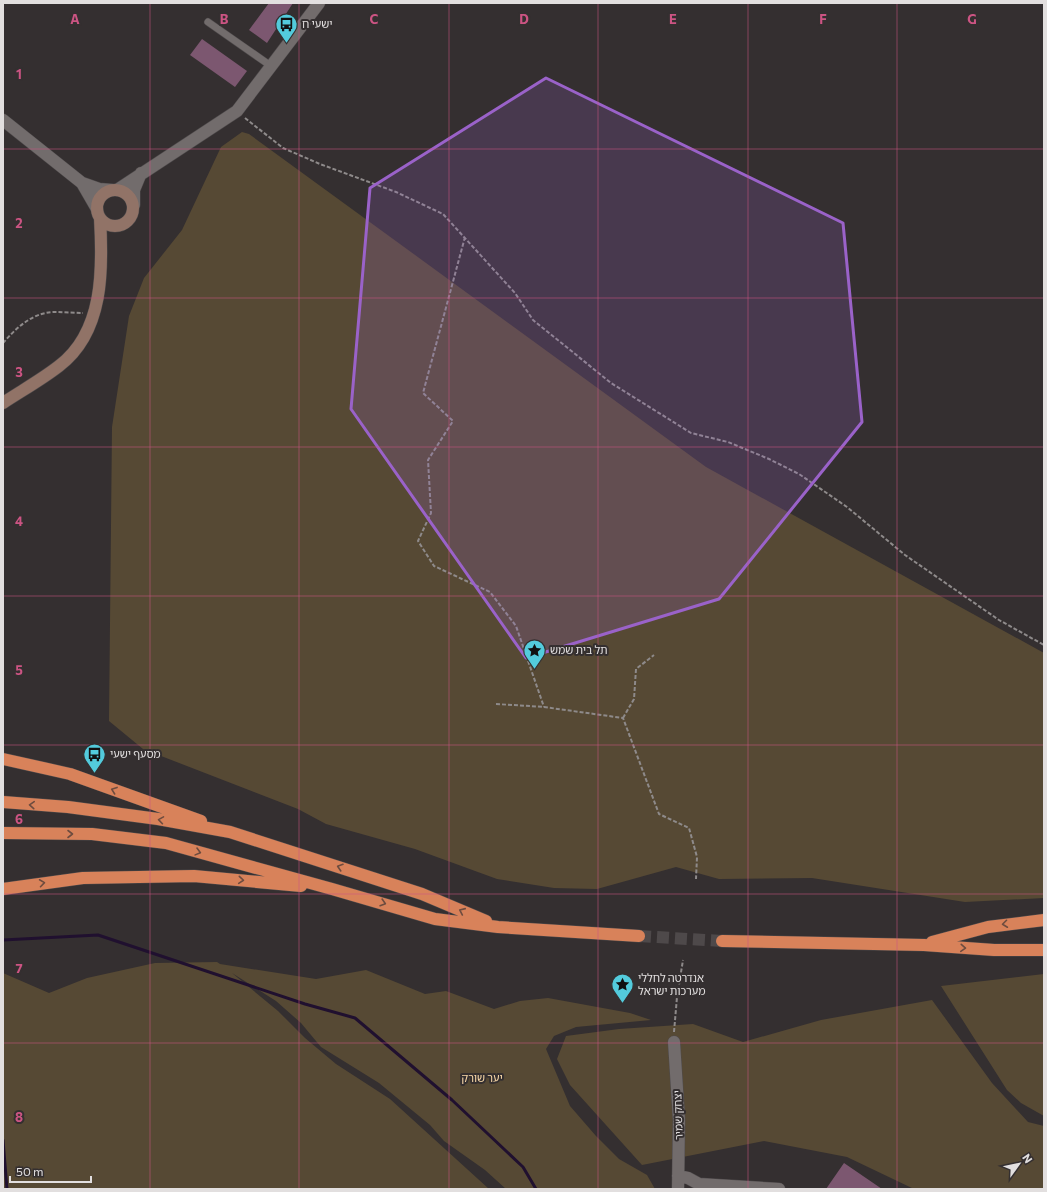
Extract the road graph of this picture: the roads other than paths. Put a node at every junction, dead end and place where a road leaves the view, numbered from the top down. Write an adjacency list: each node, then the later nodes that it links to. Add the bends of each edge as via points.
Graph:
1 (319, 3): 3 (street)
2 (208, 22): 3 (lane)
3 (271, 66): 5 (street, via 237,111)
4 (3, 120): 6 (street)
5 (141, 173): 7 (street); 8 (street, via 134,190)
6 (82, 183): 7 (street, via 99,189); 9 (street)
7 (114, 190): 8 (main road, via 128,195); 9 (main road, via 102,196)
8 (134, 205): 10 (main road, via 131,218)
9 (99, 213): 10 (main road, via 109,226); 11 (main road)
10 (122, 225): 11 (main road, via 110,237)
11 (102, 251): 12 (main road, via 95,313 89,330 80,344 59,366)
12 (3, 403)
13 (3, 759): 15 (highway, one-way to 13, via 70,774)
14 (3, 802): 15 (highway, one-way to 14, via 83,809)
15 (230, 832): 20 (highway, one-way to 15, via 422,894)
16 (3, 833): 17 (highway, one-way to 17, via 92,834 166,843)
17 (332, 888): 18 (highway, one-way to 17, via 83,878 194,876); 20 (highway, one-way to 20, via 435,919)
18 (3, 889)
19 (1044, 920): 23 (highway, one-way to 23, via 988,926)
20 (498, 927): 21 (highway)
21 (639, 936)
22 (722, 941): 23 (highway)
23 (924, 945): 24 (highway, one-way to 24, via 994,950)
24 (1044, 950)
25 (674, 1042): 26 (street, יצחק שמיר, via 679,1120)
26 (678, 1176): 27 (street, יצחק שמיר); 28 (street, via 699,1184)
27 (678, 1189)
28 (779, 1189)

